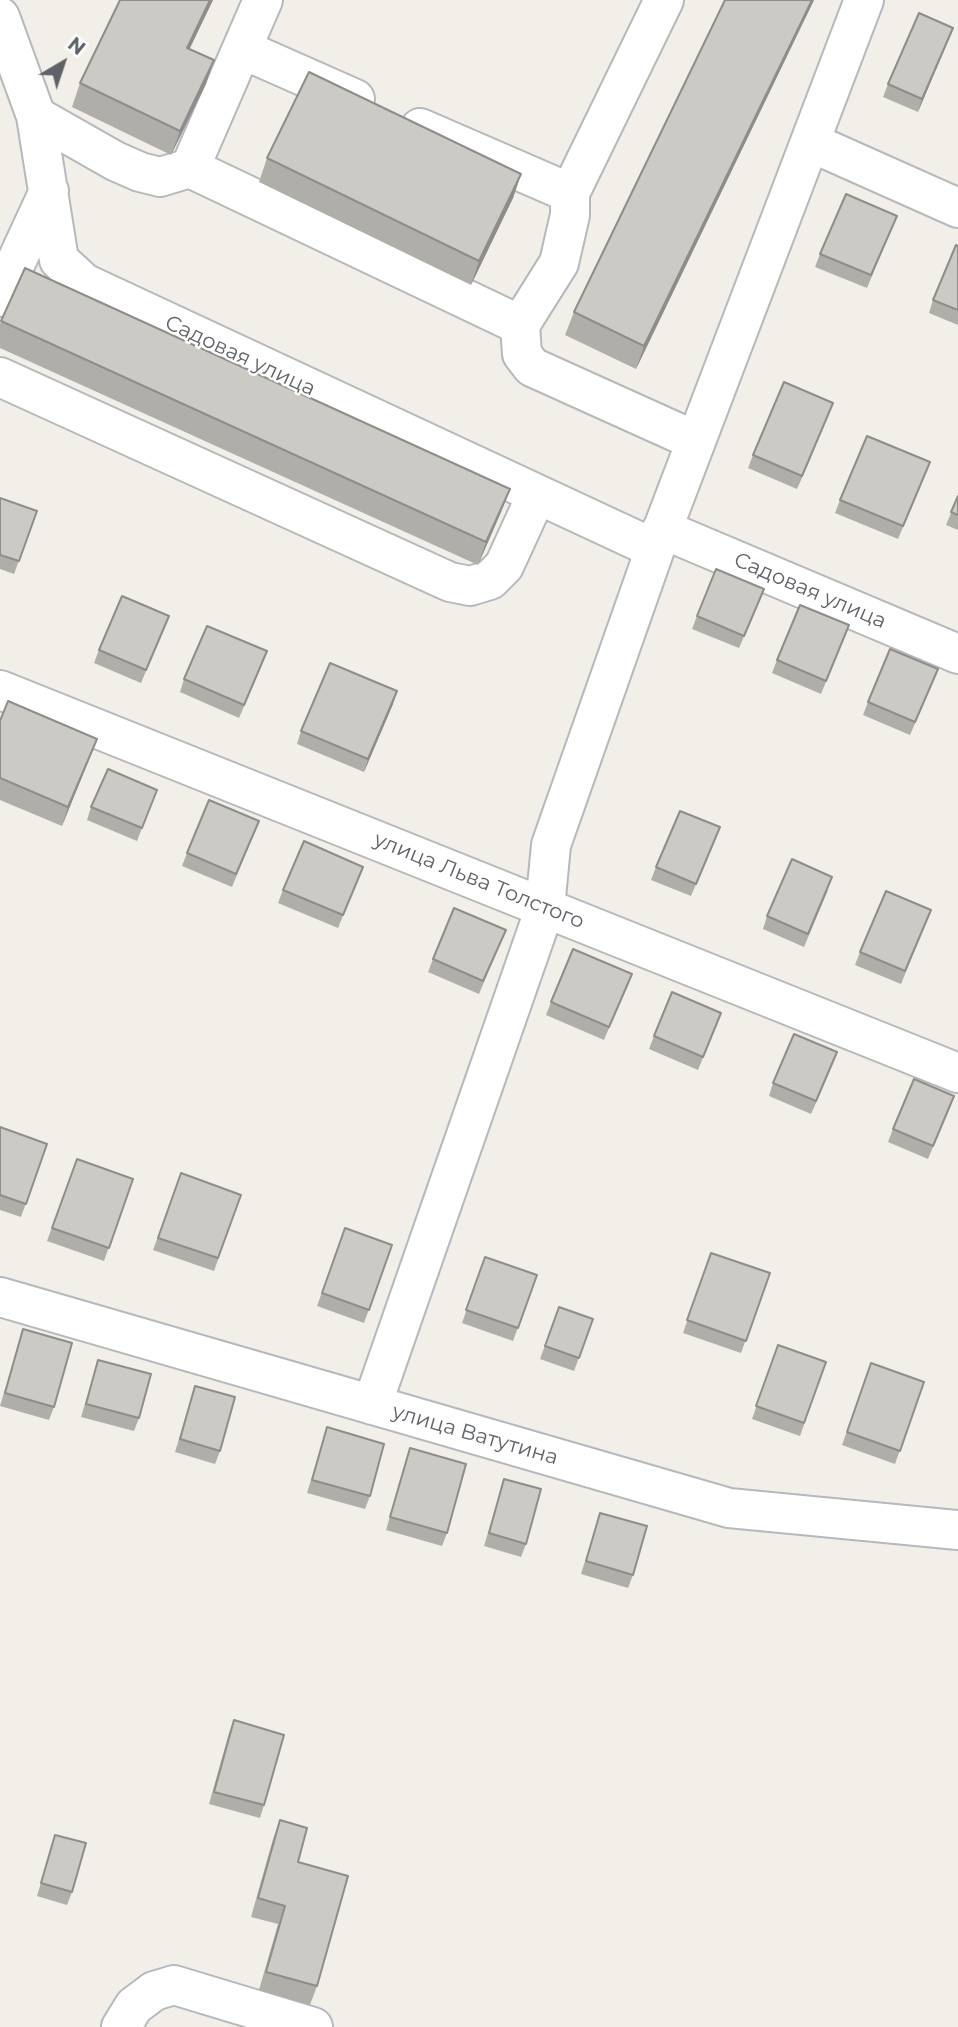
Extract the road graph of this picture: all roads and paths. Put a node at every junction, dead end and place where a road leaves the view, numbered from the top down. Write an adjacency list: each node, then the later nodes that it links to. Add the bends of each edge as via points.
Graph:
1 (263, 0): 5 (street)
2 (664, 0): 10 (street)
3 (864, 0): 7 (street)
4 (2, 32): 6 (street, Садовая улица)
5 (242, 49): 8 (street); 10 (street)
6 (36, 116): 8 (street, via 140,172 160,177); 9 (street, Садовая улица)
7 (810, 142): 11 (street); 15 (street)
8 (190, 168): 13 (street)
9 (49, 191): 12 (street); 16 (street, Садовая улица, via 59,260 84,284)
10 (570, 194): 13 (street, via 559,263)
11 (958, 208)
12 (0, 297)
13 (520, 325): 15 (street, via 522,354 532,367)
14 (0, 377): 16 (street, via 450,582 470,586 490,580 504,566)
15 (696, 441): 17 (street)
16 (537, 494): 17 (street, Садовая улица)
17 (659, 539): 18 (street, Садовая улица); 20 (street, via 551,845)
18 (958, 654)
19 (0, 690): 20 (street, улица Льва Толстого)
20 (545, 908): 21 (street, улица Льва Толстого); 23 (street)
21 (958, 1073)
22 (0, 1297): 23 (street, улица Ватутина)
23 (372, 1405): 24 (street, улица Ватутина, via 729,1508)
24 (958, 1531)
25 (121, 2027): 26 (street, via 134,2006 154,1991 174,1985)
26 (313, 2027)

